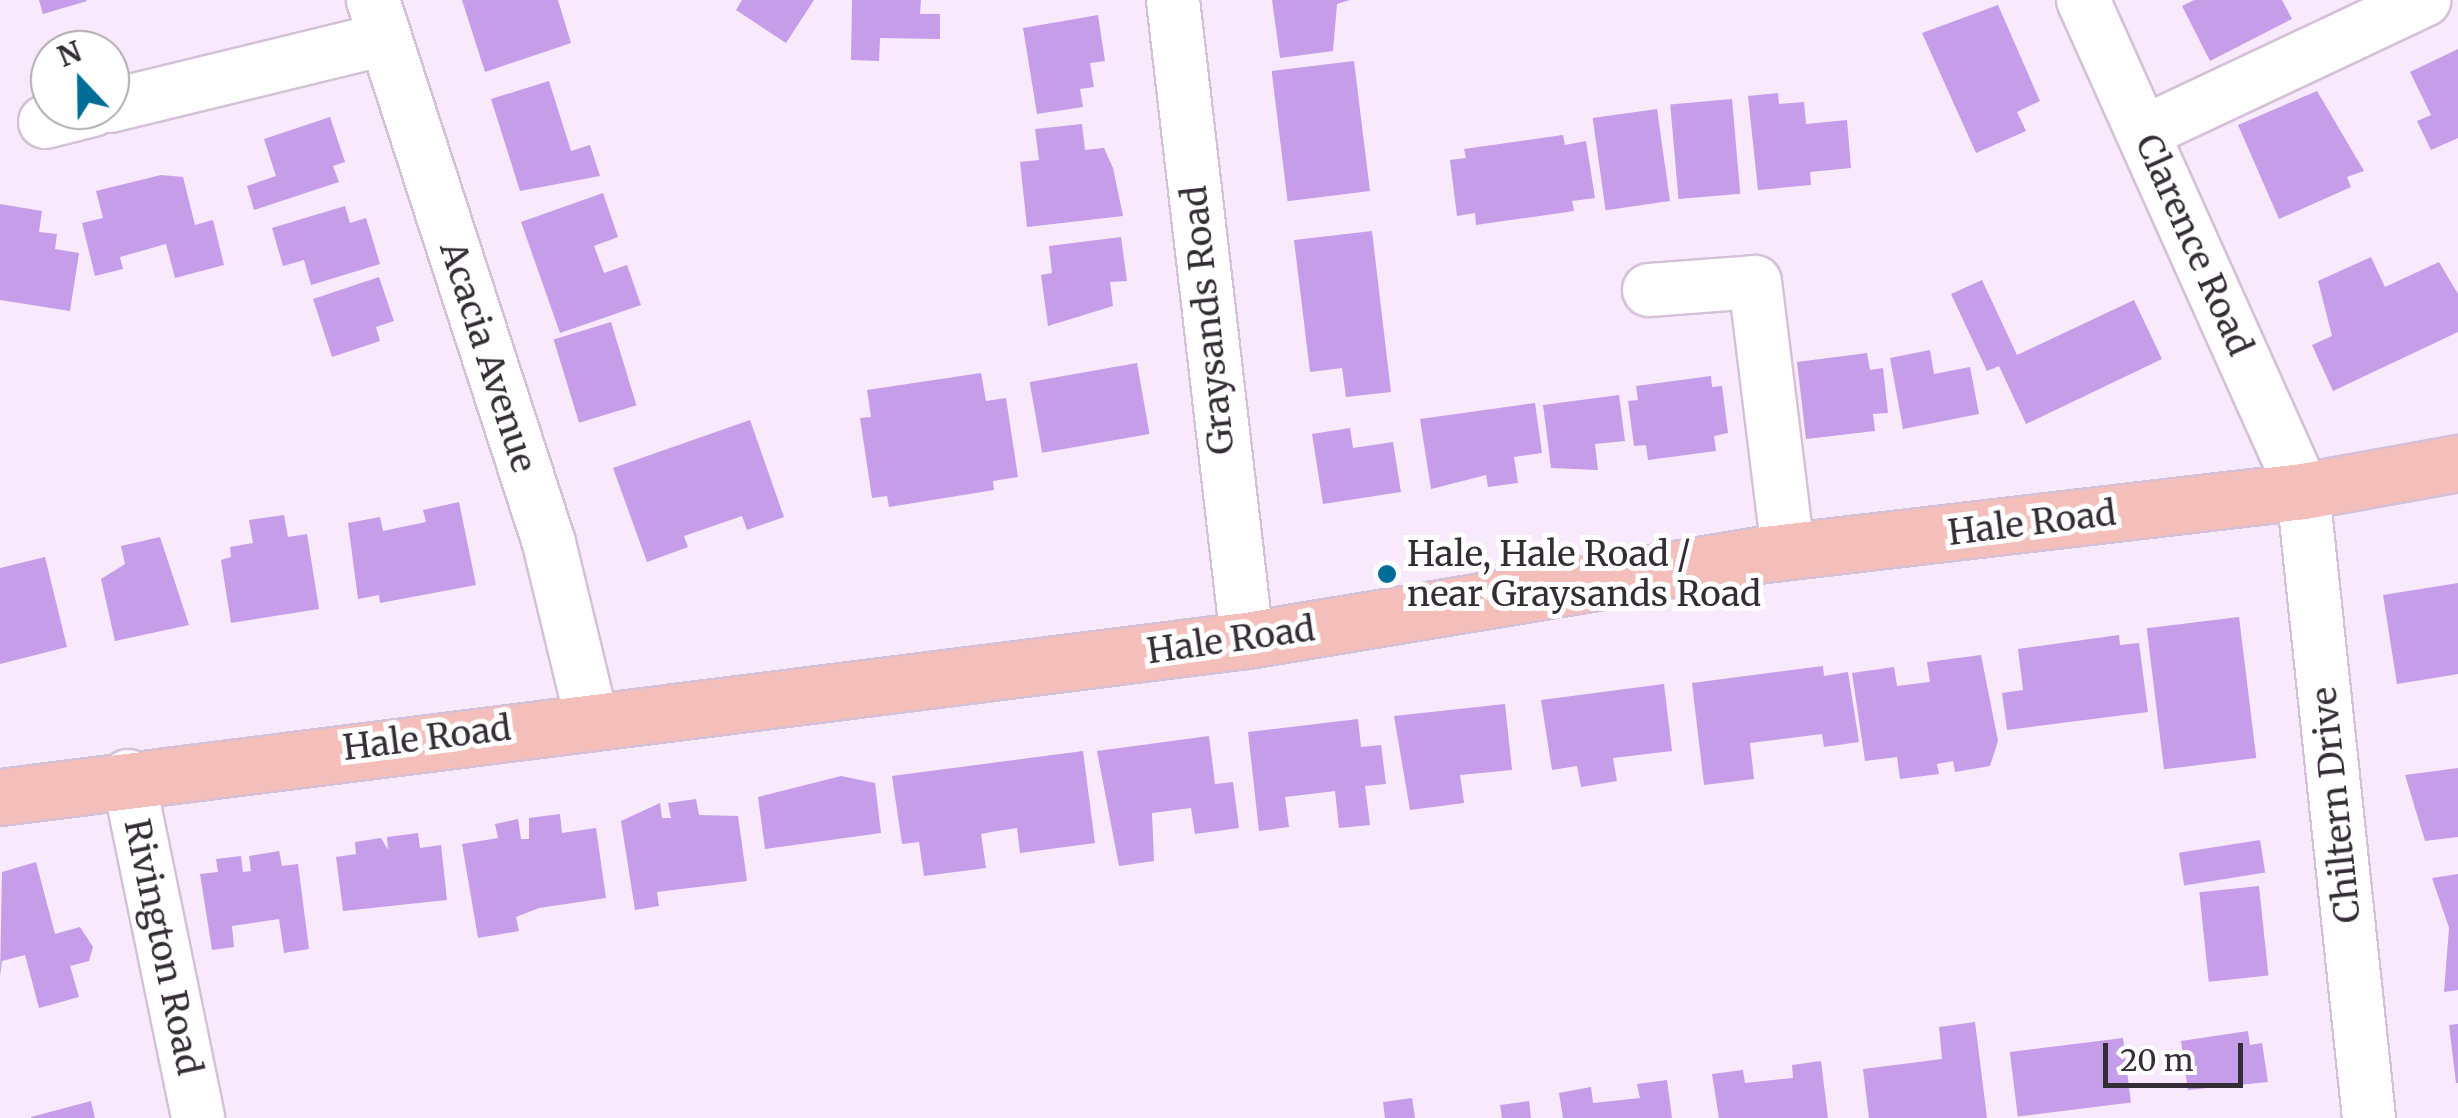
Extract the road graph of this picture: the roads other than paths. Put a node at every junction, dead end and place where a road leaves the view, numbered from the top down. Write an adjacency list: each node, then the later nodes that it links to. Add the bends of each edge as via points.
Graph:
1 (1173, 0): 11 (street, Graysands Road)
2 (2083, 0): 6 (street, Clarence Road)
3 (2425, 0): 6 (street)
4 (378, 19): 5 (street); 12 (street, Acacia Avenue, via 549,542)
5 (130, 100)
6 (2144, 132): 9 (street, Clarence Road)
7 (1649, 290): 10 (street, via 1755,282)
8 (2458, 462): 9 (main road, Hale Road)
9 (2304, 491): 10 (main road, Hale Road); 16 (street, Chiltern Drive)
10 (1788, 551): 11 (main road, Hale Road)
11 (1247, 640): 12 (main road, Hale Road)
12 (591, 718): 13 (main road, Hale Road)
13 (128, 776): 14 (main road, Hale Road); 15 (street, Rivington Road)
14 (0, 797)
15 (198, 1118)
16 (2368, 1118)

